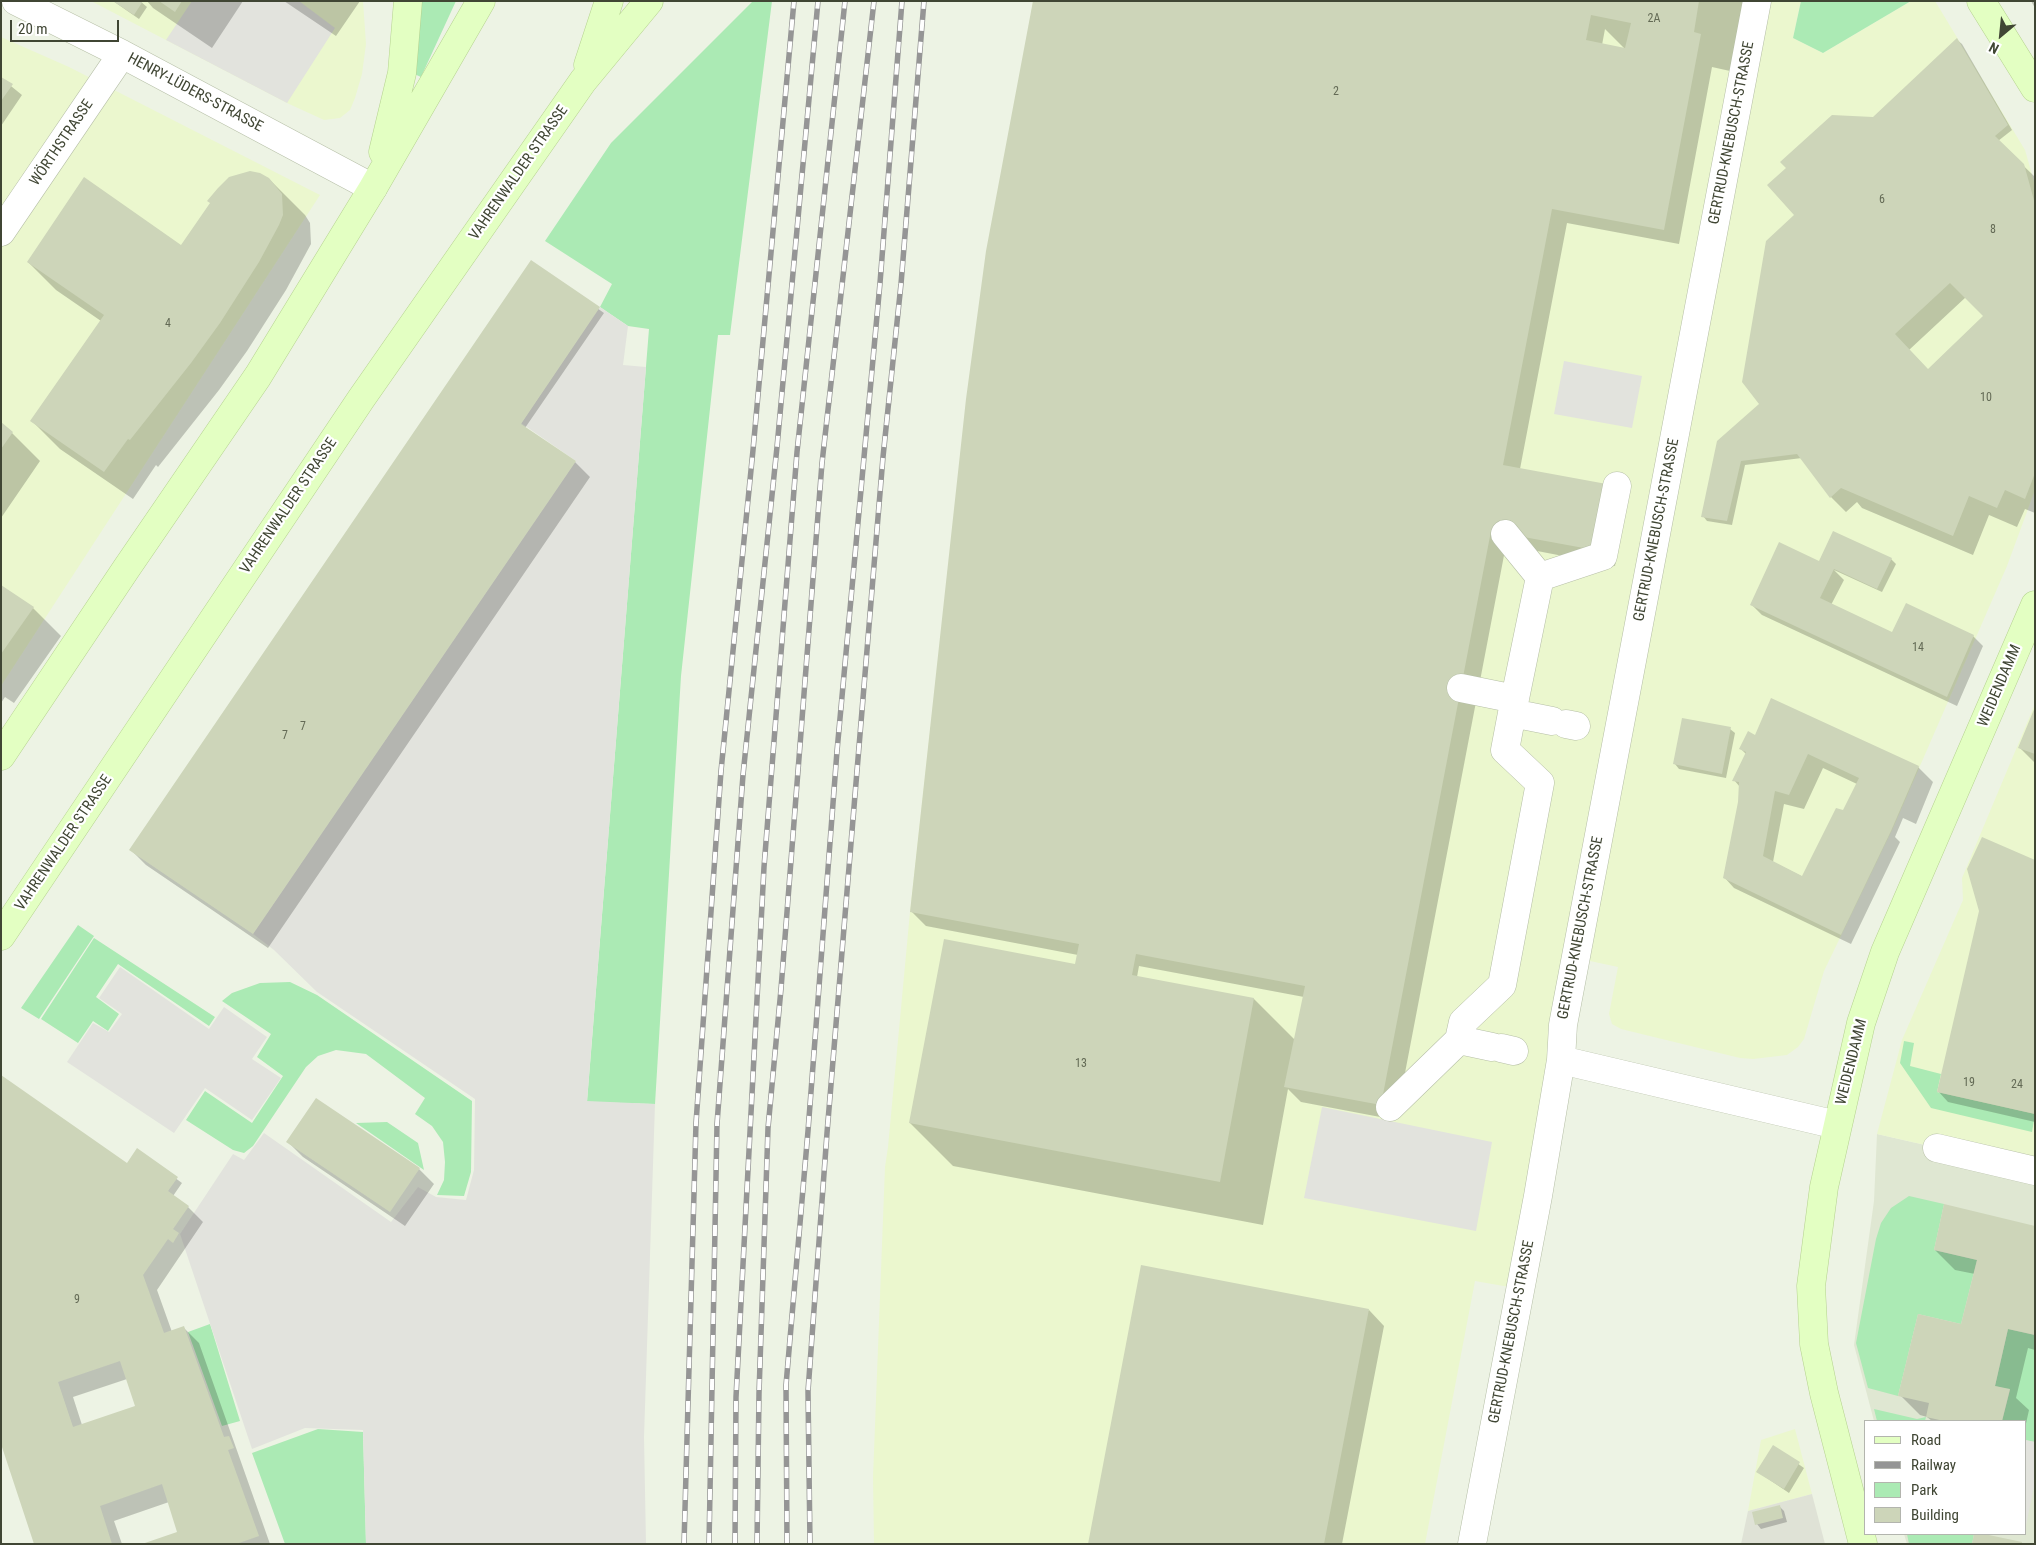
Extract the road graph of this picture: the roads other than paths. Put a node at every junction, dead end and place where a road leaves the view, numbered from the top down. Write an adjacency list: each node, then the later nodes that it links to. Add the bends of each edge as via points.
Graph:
1 (16, 1): 8 (street, HENRY-LÜDERS-STRASSE)
2 (408, 1): 11 (main road, via 402,73)
3 (482, 1): 11 (main road)
4 (609, 1): 9 (main road, VAHRENWALDER STRASSE)
5 (649, 1): 9 (main road, VAHRENWALDER STRASSE)
6 (1757, 1): 24 (street, GERTRUD-KNEBUSCH-STRASSE, via 1565,1016)
7 (1981, 1): 10 (main road)
8 (122, 54): 11 (street, HENRY-LÜDERS-STRASSE); 12 (street, WÖRTHSTRASSE)
9 (583, 81): 21 (main road, VAHRENWALDER STRASSE, via 361,398)
10 (2035, 88)
11 (373, 188): 20 (main road, via 258,376)
12 (1, 232)
13 (1617, 486): 15 (street, via 1603,556)
14 (1505, 534): 15 (street)
15 (1540, 577): 18 (street)
16 (2035, 606): 26 (main road, WEIDENDAMM, via 1885,952 1861,1023)
17 (1461, 688): 18 (street)
18 (1514, 706): 19 (street); 22 (street, via 1505,750 1540,783 1502,986 1463,1022)
19 (1565, 724)
20 (1, 756)
21 (1, 936)
22 (1459, 1040): 23 (street); 25 (street)
23 (1502, 1049)
24 (1561, 1060): 26 (street); 29 (street, GERTRUD-KNEBUSCH-STRASSE)
25 (1390, 1107)
26 (1837, 1125): 30 (main road, WEIDENDAMM, via 1824,1187 1810,1286 1816,1354)
27 (1937, 1148): 28 (street)
28 (2035, 1171)
29 (1472, 1544)
30 (1863, 1544)

